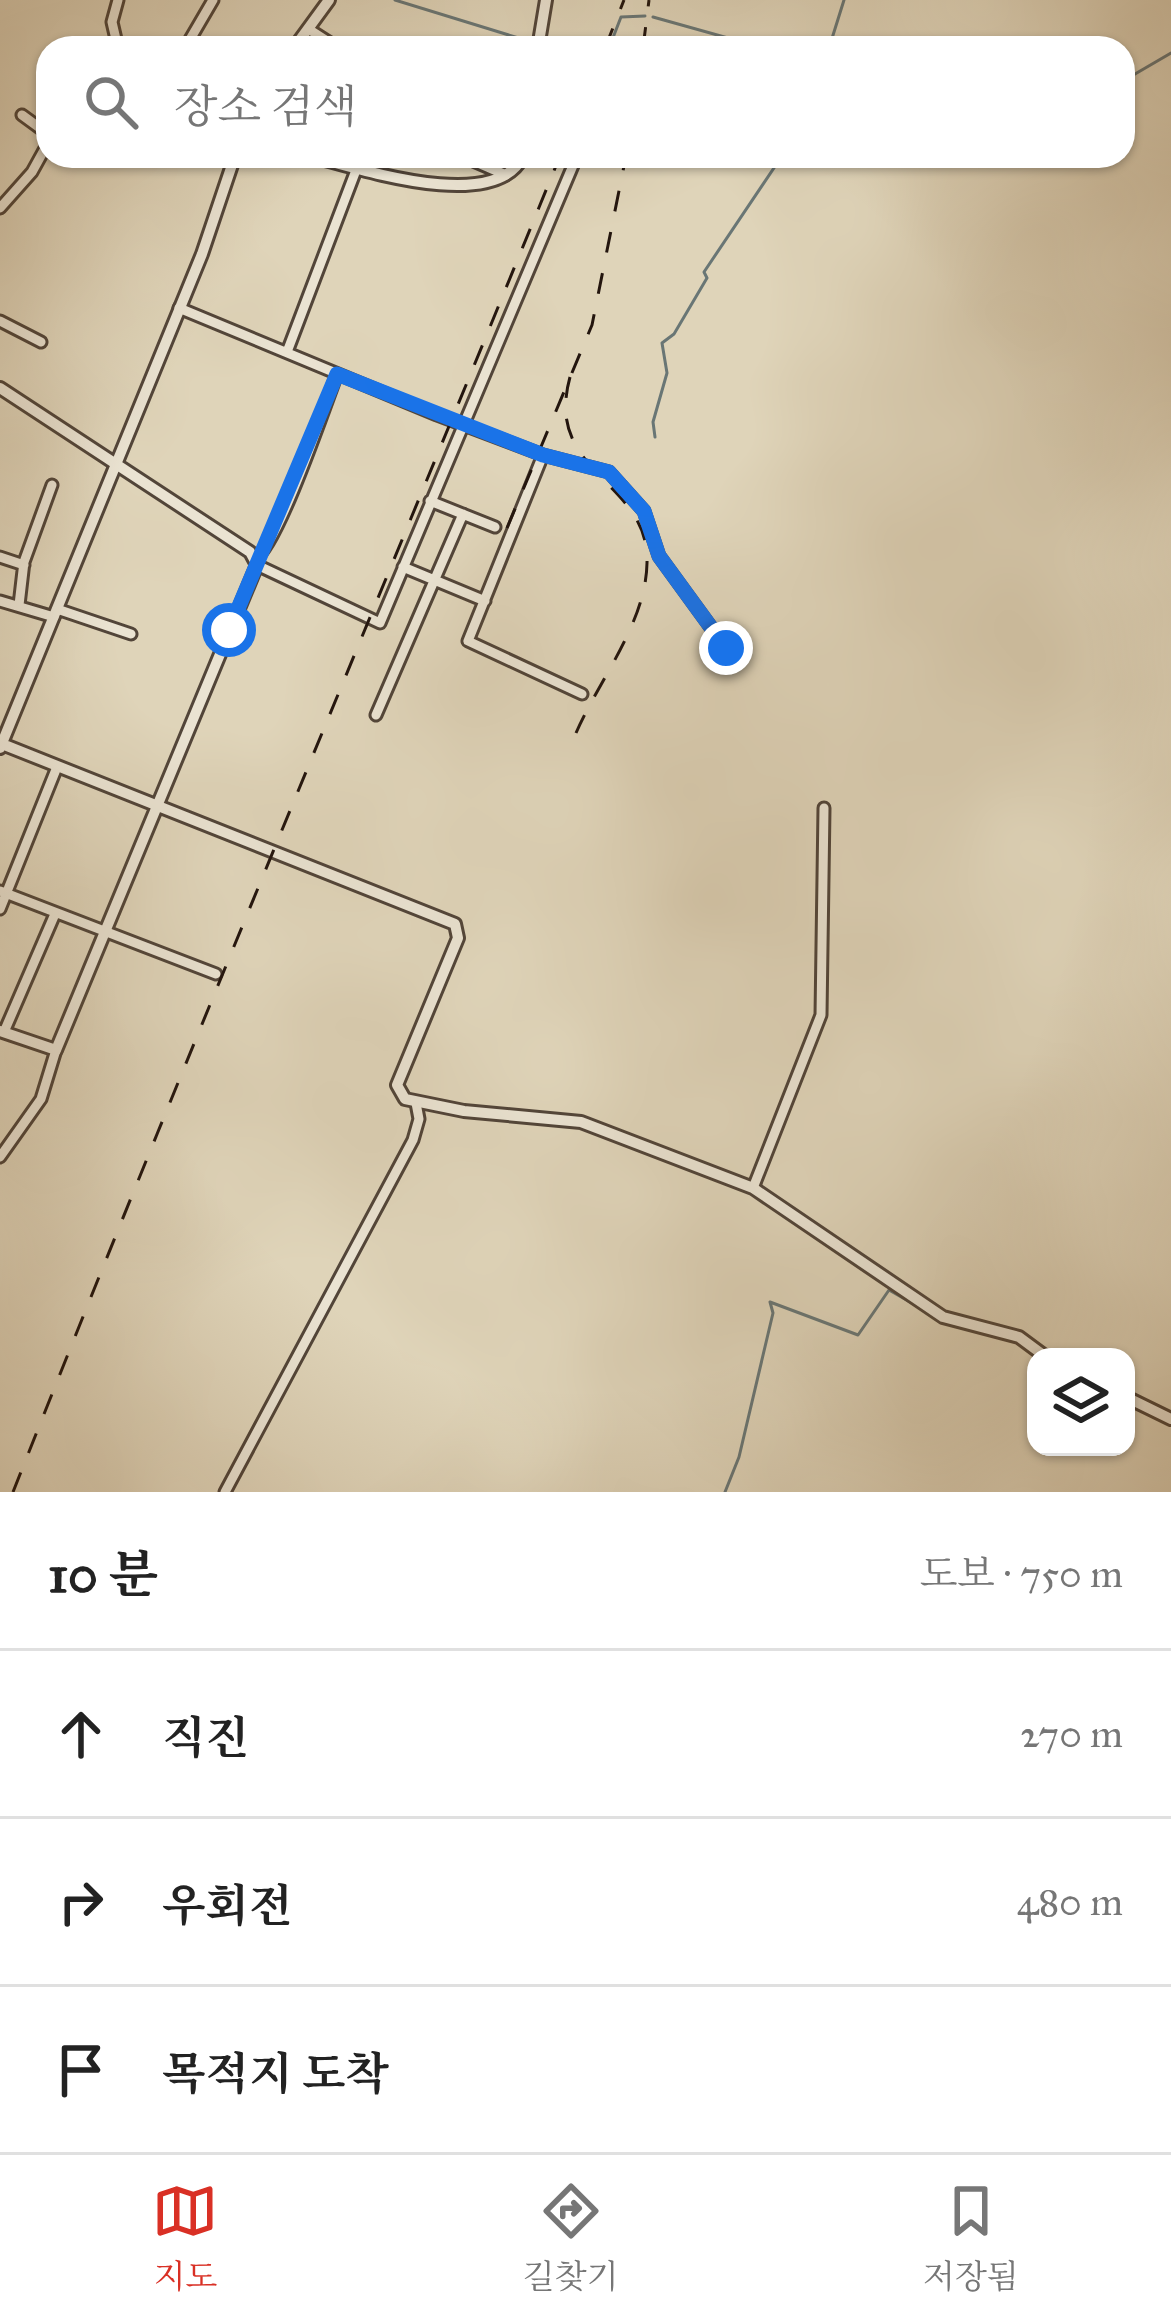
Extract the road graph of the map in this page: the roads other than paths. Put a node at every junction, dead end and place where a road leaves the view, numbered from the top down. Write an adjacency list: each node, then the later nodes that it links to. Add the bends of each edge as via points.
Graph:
1 (118, 0): 6 (street)
2 (213, 0): 7 (street)
3 (329, 0): 5 (street)
4 (546, 0): 10 (street)
5 (310, 30): 8 (street); 9 (street)
6 (115, 36)
7 (191, 36)
8 (305, 36)
9 (319, 36)
10 (540, 36)
11 (22, 115): 12 (street)
12 (36, 125)
13 (36, 165): 21 (street)
14 (230, 168): 22 (street)
15 (357, 168): 25 (street)
16 (367, 168): 20 (street, via 451,186)
17 (490, 168): 20 (street)
18 (512, 168): 20 (street)
19 (572, 168): 28 (street)
20 (506, 175)
21 (0, 208)
22 (179, 308): 25 (street); 30 (street)
23 (0, 321): 24 (street)
24 (40, 342)
25 (287, 352): 26 (street)
26 (337, 374): 28 (street); 36 (street)
27 (0, 388): 30 (street)
28 (463, 423): 29 (street); 32 (street)
29 (543, 455): 41 (street); 45 (street, via 618,479 647,517 659,556)
30 (116, 464): 36 (street); 43 (street)
31 (52, 484): 37 (street)
32 (430, 501): 33 (street); 38 (street)
33 (463, 514): 34 (street); 39 (street)
34 (495, 527)
35 (0, 557): 37 (street)
36 (256, 562): 38 (street, via 377,624); 51 (street)
37 (23, 565): 42 (street)
38 (403, 567): 39 (street)
39 (435, 581): 41 (street); 47 (street)
40 (0, 601): 42 (street)
41 (485, 601): 46 (street, via 469,644)
42 (20, 605): 43 (street)
43 (55, 613): 44 (street); 48 (street)
44 (130, 634)
45 (726, 648)
46 (582, 694)
47 (376, 715)
48 (1, 746): 49 (street)
49 (57, 767): 51 (street); 52 (street)
50 (824, 808): 61 (street, via 821,1015)
51 (156, 809): 55 (street); 59 (street, via 455,924 458,938 397,1085 400,1096)
52 (3, 892): 53 (street); 54 (street)
53 (0, 909)
54 (55, 914): 55 (street); 57 (street)
55 (103, 934): 56 (street); 58 (street)
56 (216, 974)
57 (2, 1031): 58 (street)
58 (56, 1050): 60 (street, via 41,1099)
59 (416, 1102): 61 (street, via 581,1122); 65 (street, via 413,1140)
60 (0, 1157)
61 (753, 1188): 62 (street, via 943,1317 1018,1336)
62 (1034, 1348)
63 (1135, 1401): 64 (street)
64 (1171, 1419)
65 (225, 1492)

